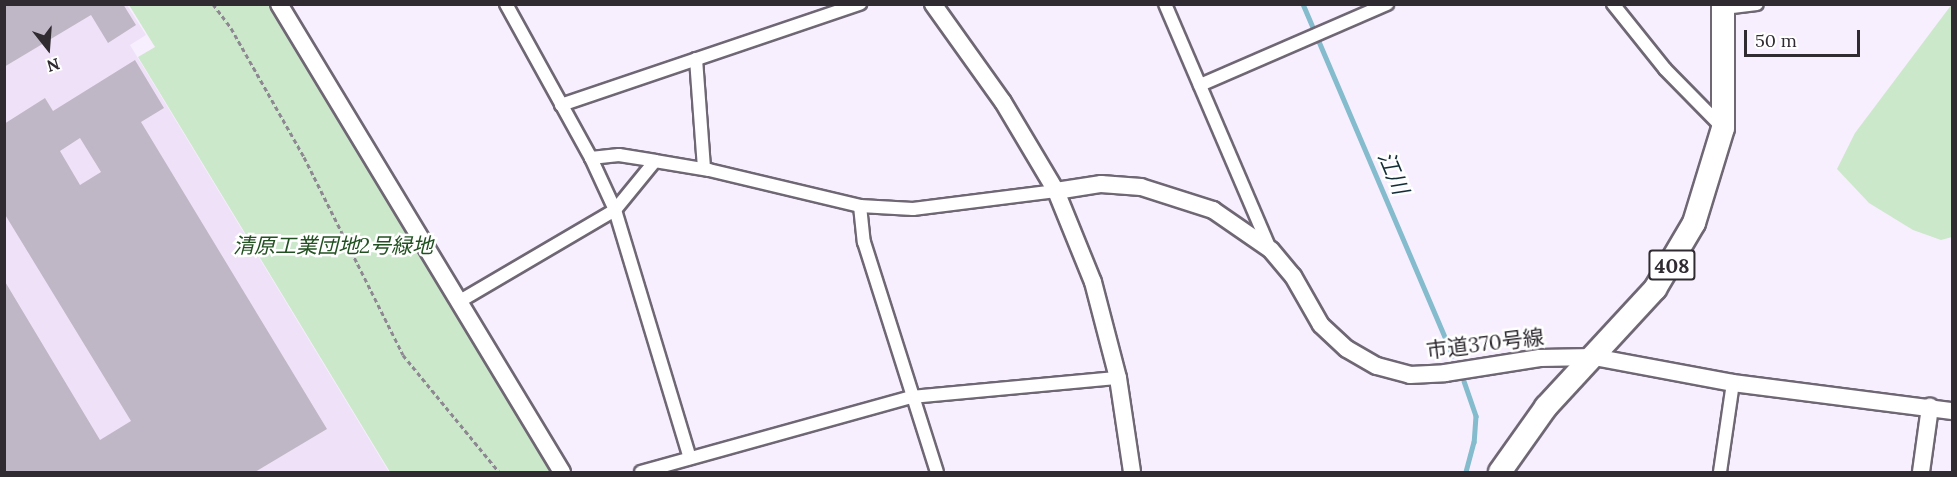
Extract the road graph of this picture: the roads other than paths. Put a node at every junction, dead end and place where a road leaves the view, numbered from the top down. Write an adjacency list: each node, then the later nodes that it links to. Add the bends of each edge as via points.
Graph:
1 (279, 4): 21 (street)
2 (506, 4): 12 (street)
3 (860, 4): 10 (street)
4 (933, 4): 17 (street, via 1003,102)
5 (1165, 4): 11 (street)
6 (1387, 4): 11 (street)
7 (1613, 4): 13 (street, via 1665,69)
8 (1757, 4): 9 (street)
9 (1724, 6): 13 (highway, 408)
10 (696, 59): 12 (street); 16 (street)
11 (1200, 85): 20 (street)
12 (561, 105): 14 (street)
13 (1723, 128): 22 (highway, 408, via 1698,213 1677,258 1633,316)
14 (591, 158): 15 (street, via 619,155); 19 (street)
15 (655, 161): 16 (street); 19 (street)
16 (704, 169): 18 (street)
17 (1056, 191): 18 (street, via 913,209); 20 (street, 市道370号線, via 1101,184 1141,187 1180,197 1213,210); 23 (street, via 1093,282)
18 (860, 206): 25 (street, via 864,242)
19 (615, 210): 21 (street); 28 (street)
20 (1271, 250): 22 (street, 市道370号線, via 1293,276 1321,325 1347,349 1377,366 1410,375 1540,358)
21 (460, 302): 29 (street)
22 (1594, 357): 24 (street, 市道370号線); 33 (highway, 408, via 1546,407)
23 (1118, 378): 25 (street); 32 (street)
24 (1733, 383): 26 (street, 市道370号線); 34 (street)
25 (912, 397): 28 (street); 31 (street)
26 (1930, 407): 27 (street, 市道370号線); 35 (street)
27 (1953, 411)
28 (690, 458): 30 (street)
29 (562, 472)
30 (641, 472)
31 (937, 472)
32 (1132, 472)
33 (1500, 472)
34 (1720, 472)
35 (1921, 472)

